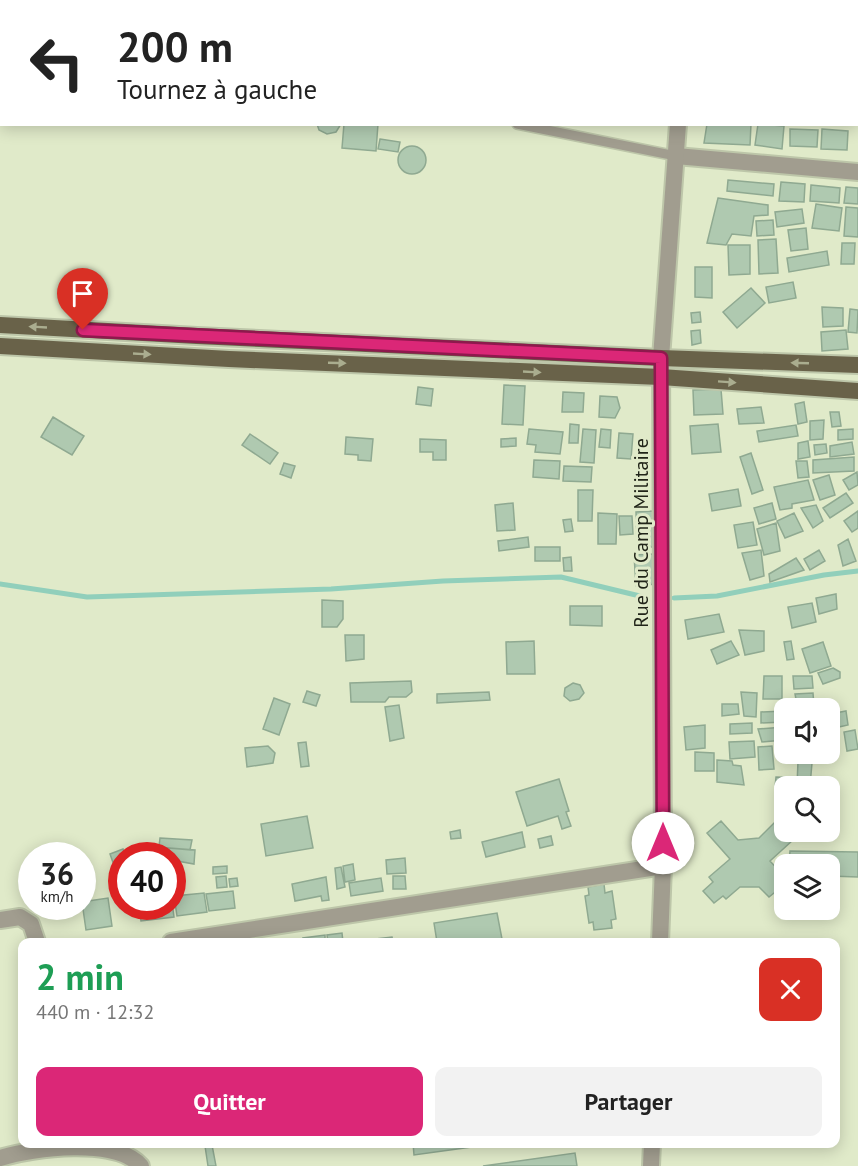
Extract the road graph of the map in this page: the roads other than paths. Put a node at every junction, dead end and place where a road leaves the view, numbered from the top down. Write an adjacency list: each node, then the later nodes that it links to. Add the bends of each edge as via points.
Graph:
1 (527, 126): 3 (lane)
2 (678, 126): 3 (street, Rue du Camp Militaire)
3 (676, 156): 4 (street); 7 (street, Rue du Camp Militaire)
4 (858, 172)
5 (0, 325): 7 (main road, one-way to 5)
6 (0, 346): 9 (main road, one-way to 9)
7 (661, 358): 8 (main road, one-way to 7); 9 (street, Rue du Camp Militaire)
8 (858, 365)
9 (661, 377): 10 (main road, one-way to 10); 11 (street, Rue du Camp Militaire)
10 (858, 391)
11 (663, 866): 14 (street); 15 (street, Rue du Camp Militaire)
12 (0, 920): 13 (street, via 20,917 31,924)
13 (36, 938)
14 (197, 938)
15 (660, 938)
16 (58, 1148): 19 (street)
17 (84, 1148): 20 (street, via 134,1159)
18 (652, 1148): 21 (street)
19 (8, 1159)
20 (141, 1166)
21 (651, 1166)

